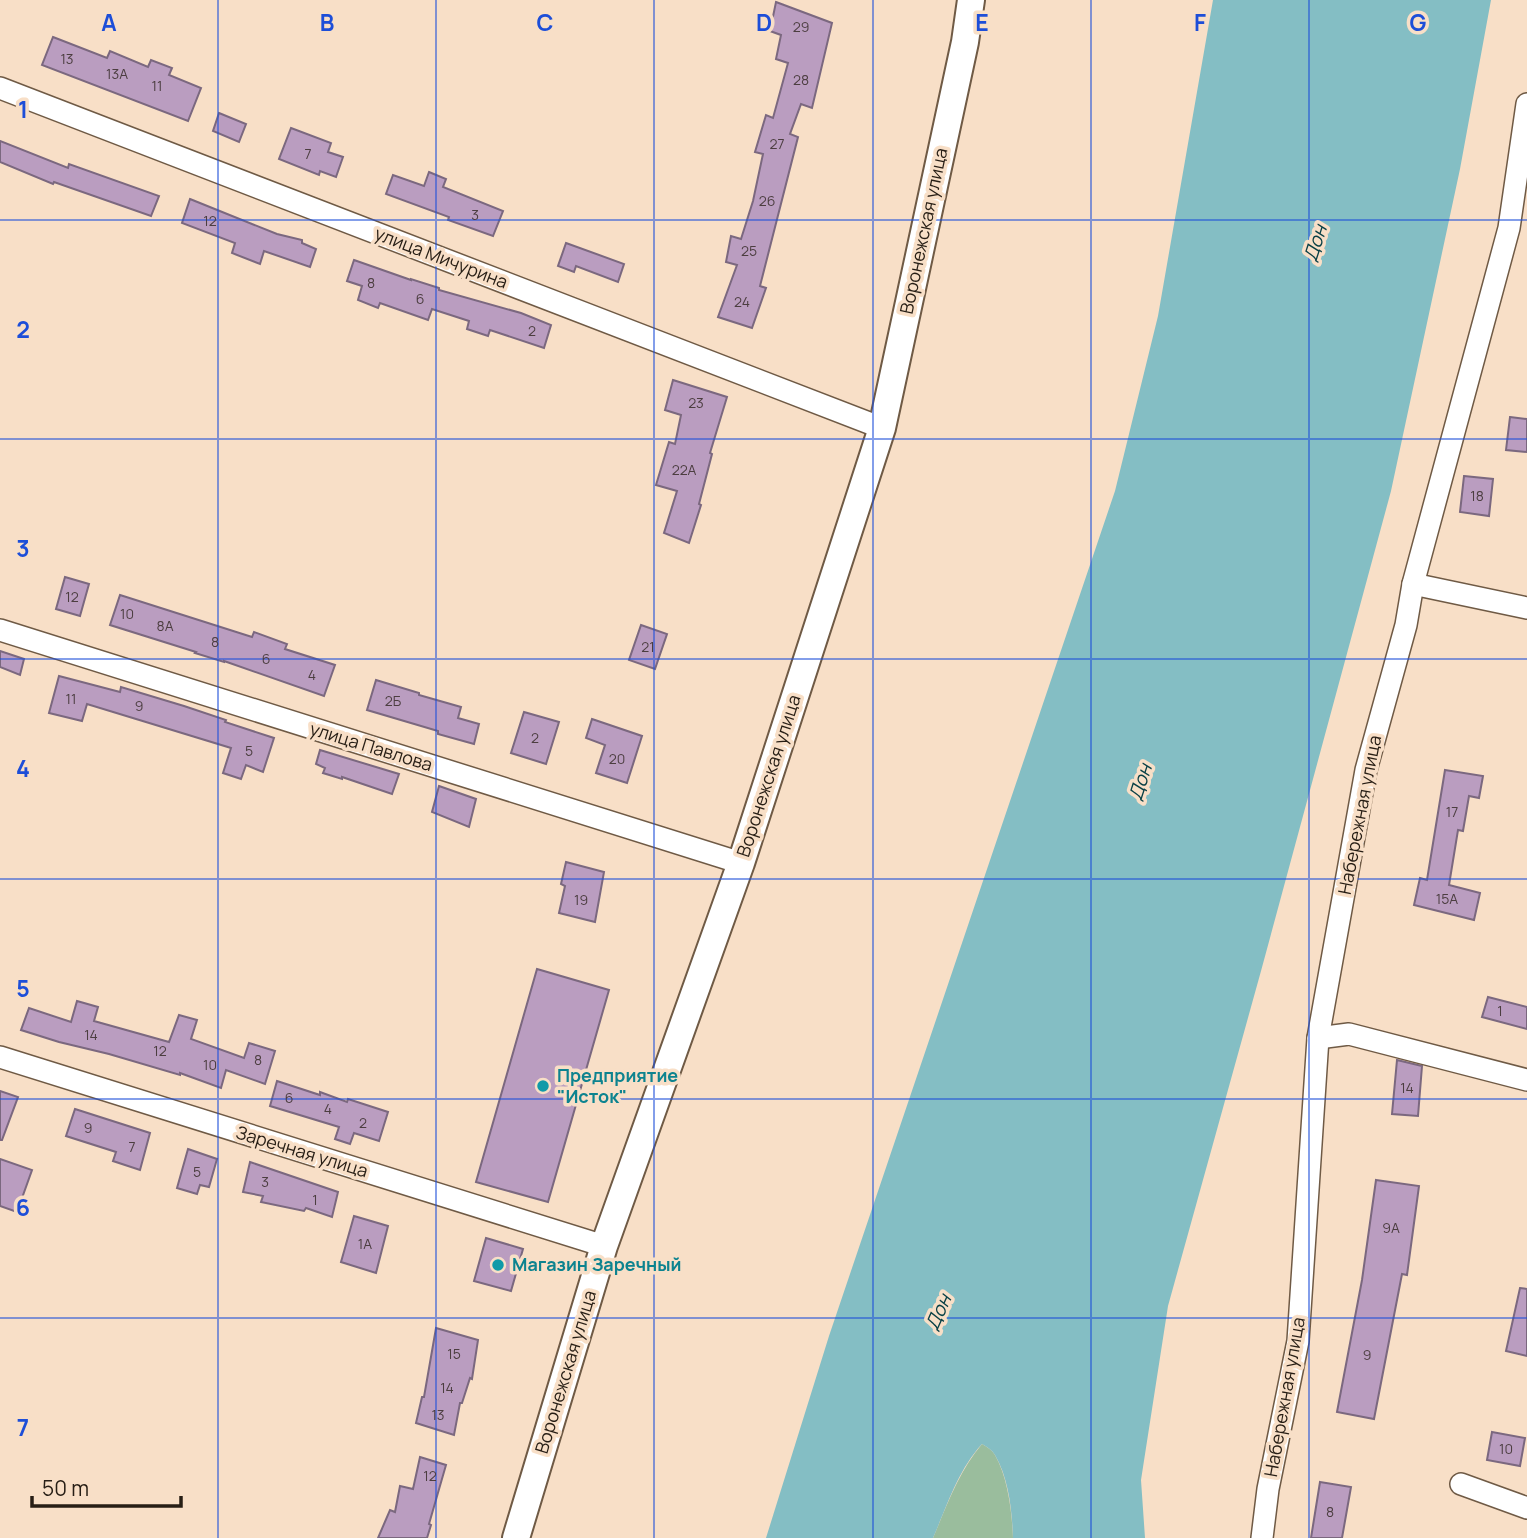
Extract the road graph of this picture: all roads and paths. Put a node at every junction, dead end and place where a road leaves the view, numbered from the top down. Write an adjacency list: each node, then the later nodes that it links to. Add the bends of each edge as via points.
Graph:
1 (971, 0): 5 (street, Воронежская улица)
2 (0, 88): 5 (street, улица Мичурина)
3 (1527, 104): 4 (street, Набережная улица)
4 (1524, 137): 6 (street, Набережная улица, via 1509,228)
5 (882, 428): 9 (street, Воронежская улица)
6 (1413, 584): 7 (street); 10 (street, Набережная улица, via 1366,769)
7 (1527, 608)
8 (0, 630): 9 (street, улица Павлова)
9 (741, 863): 13 (street, Воронежская улица)
10 (1318, 1038): 12 (street, via 1349,1034); 17 (street, Набережная улица, via 1298,1341)
11 (0, 1057): 13 (street, Заречная улица)
12 (1527, 1080)
13 (604, 1246): 16 (street, Воронежская улица)
14 (1461, 1483): 15 (street)
15 (1527, 1508)
16 (516, 1538)
17 (1262, 1538)

